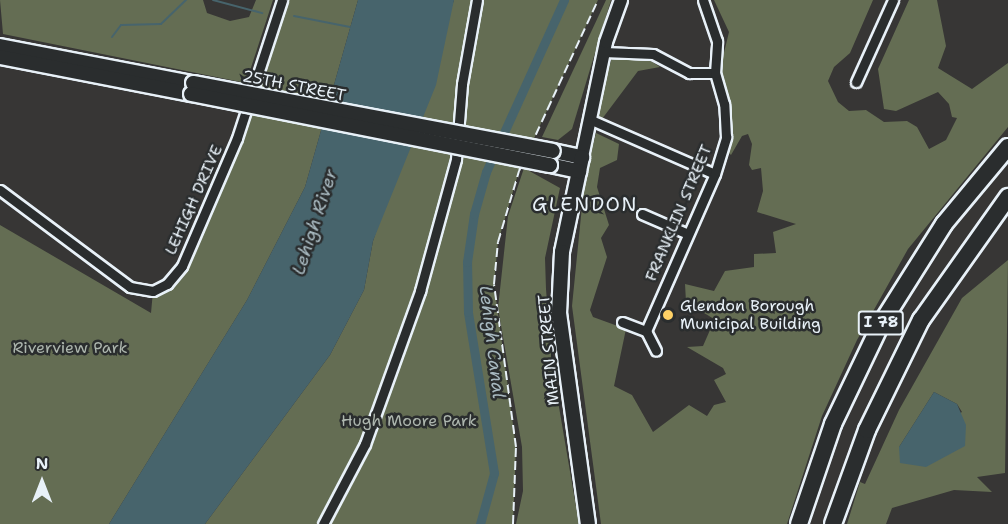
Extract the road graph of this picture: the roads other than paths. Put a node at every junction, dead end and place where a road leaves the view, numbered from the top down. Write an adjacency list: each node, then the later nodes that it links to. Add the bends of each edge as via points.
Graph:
1 (282, 0): 16 (street, LEHIGH DRIVE, via 237,138 182,266 167,284 148,291 130,287)
2 (477, 0): 23 (street, via 462,84 456,159 420,291 365,444)
3 (621, 0): 7 (street, MAIN STREET)
4 (703, 0): 10 (street, FRANKLIN STREET, via 717,41)
5 (893, 0): 11 (street)
6 (0, 46): 9 (main road, 25TH STREET)
7 (604, 52): 10 (street, via 653,54 689,74); 12 (street, MAIN STREET)
8 (0, 57): 9 (main road, 25TH STREET)
9 (31, 58): 14 (main road, 25TH STREET, bridge)
10 (715, 73): 15 (street, FRANKLIN STREET, via 724,104 726,137)
11 (856, 82)
12 (589, 119): 14 (street, MAIN STREET); 15 (street)
13 (1008, 147): 25 (highway, I 78, via 944,224 881,324 838,411)
14 (581, 164): 24 (main road, MAIN STREET, via 562,252 559,313)
15 (715, 174): 19 (street, FRANKLIN STREET)
16 (0, 190)
17 (1008, 197): 26 (highway, I 78, via 921,320 867,430)
18 (642, 214): 19 (street)
19 (686, 233): 21 (street, FRANKLIN STREET)
20 (622, 322): 21 (street)
21 (646, 331): 22 (street)
22 (656, 351)
23 (324, 524)
24 (588, 524)
25 (799, 524)
26 (834, 524)

